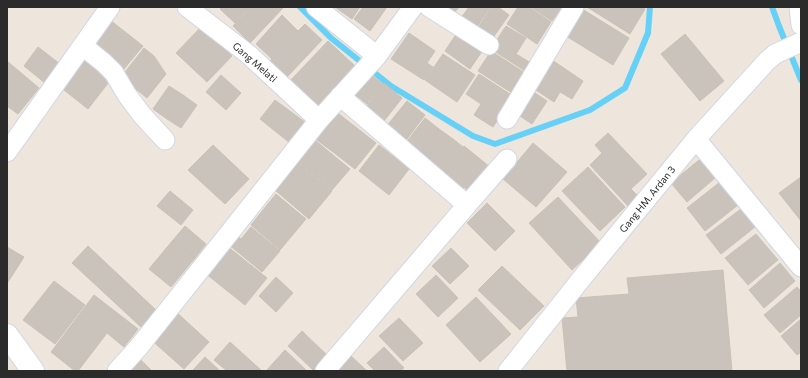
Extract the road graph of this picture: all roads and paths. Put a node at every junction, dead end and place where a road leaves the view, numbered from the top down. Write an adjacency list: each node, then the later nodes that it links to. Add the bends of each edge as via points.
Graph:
1 (110, 7): 10 (street)
2 (187, 7): 14 (street, Gang Melati, via 248,54)
3 (316, 7): 11 (street)
4 (413, 7): 11 (street)
5 (429, 7): 9 (street)
6 (574, 7): 13 (street)
7 (799, 7): 8 (street)
8 (796, 41): 15 (street, Gang HM. Ardan 3, via 767,61)
9 (489, 45)
10 (83, 46): 16 (street, via 114,73 142,115); 17 (street)
11 (371, 61): 12 (street)
12 (340, 96): 14 (street); 19 (street)
13 (506, 119)
14 (319, 120): 23 (street)
15 (696, 139): 20 (street); 25 (street, Gang HM. Ardan 3)
16 (165, 140)
17 (7, 152)
18 (507, 159): 19 (street)
19 (467, 205): 24 (street)
20 (797, 253)
21 (7, 335): 22 (street)
22 (33, 371)
23 (117, 371)
24 (325, 371)
25 (508, 371)

